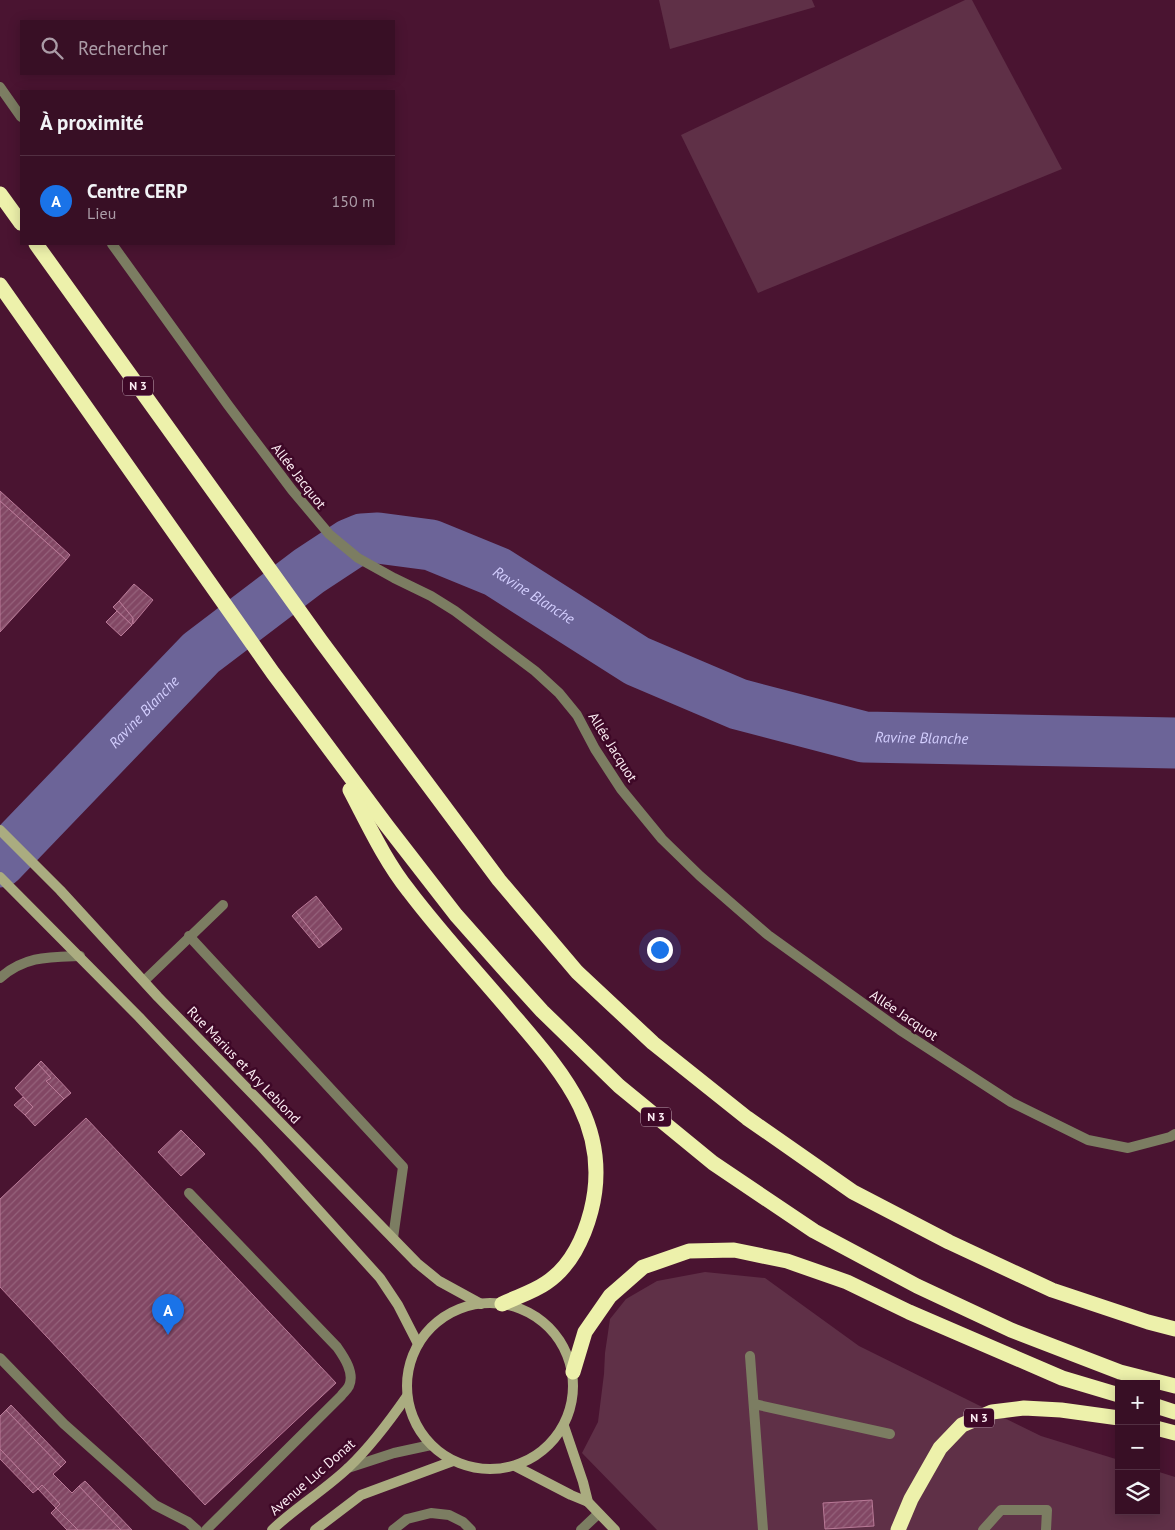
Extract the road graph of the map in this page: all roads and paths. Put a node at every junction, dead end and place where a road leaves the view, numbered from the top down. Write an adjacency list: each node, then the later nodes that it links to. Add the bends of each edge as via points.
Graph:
1 (0, 87): 2 (street)
2 (20, 116)
3 (0, 194): 4 (highway)
4 (20, 223)
5 (37, 245): 21 (highway, N 3, via 321,641 499,880 577,972 660,1048 747,1118 853,1192 1052,1290)
6 (113, 245): 16 (street, Allée Jacquot, via 234,413 329,534 358,558 455,611 535,671 577,715 595,750 621,788 662,839 768,935 900,1030 1011,1102 1088,1140 1128,1148)
7 (0, 285): 8 (highway, N 3)
8 (331, 753): 20 (highway, N 3, via 375,838 408,890 544,1049 567,1081 591,1132 596,1167 594,1197 588,1224 574,1254 561,1272 544,1284); 26 (highway, N 3, via 456,915 522,990 619,1086 713,1163 814,1231 917,1286 1011,1330 1120,1372)
9 (0, 830): 15 (main road, Rue Marius et Ary Leblond)
10 (0, 877): 13 (main road)
11 (223, 905): 12 (street)
12 (189, 936): 15 (street); 18 (street, via 403,1167)
13 (80, 956): 14 (street, via 45,957 22,963); 22 (main road, via 259,1144 380,1278)
14 (0, 978)
15 (144, 981): 18 (main road, Rue Marius et Ary Leblond)
16 (1175, 1134)
17 (189, 1193): 44 (street, via 337,1347 346,1359 351,1376 349,1386 341,1396)
18 (393, 1238): 19 (main road, Rue Marius et Ary Leblond, via 439,1281)
19 (481, 1304): 20 (main road); 22 (main road, via 456,1310 434,1324)
20 (502, 1304): 25 (main road, via 540,1320 555,1334)
21 (1175, 1330)
22 (418, 1344): 28 (main road, via 407,1378)
23 (750, 1356): 29 (street)
24 (0, 1358): 43 (street, via 64,1424 155,1505)
25 (573, 1372): 27 (highway, via 585,1332 610,1296 643,1267 690,1251 734,1250 787,1260 847,1282 1062,1378); 33 (main road, via 571,1409)
26 (1175, 1386)
27 (1115, 1394)
28 (407, 1396): 37 (main road, via 415,1423); 40 (main road, Avenue Luc Donat, via 381,1433)
29 (754, 1404): 36 (street); 51 (street)
30 (1160, 1407): 31 (highway)
31 (1175, 1412)
32 (1115, 1417): 52 (highway, N 3, via 1024,1408 992,1412 962,1425 940,1448 911,1499)
33 (564, 1426): 39 (main road, via 551,1444); 41 (main road)
34 (1160, 1429): 35 (highway)
35 (1175, 1432)
36 (890, 1434)
37 (431, 1445): 38 (main road); 40 (street)
38 (453, 1461): 39 (main road, via 480,1469); 46 (main road, via 361,1495)
39 (515, 1466): 41 (main road)
40 (348, 1468): 45 (main road, Avenue Luc Donat)
41 (588, 1502): 42 (main road)
42 (598, 1514): 49 (street); 50 (main road)
43 (197, 1530)
44 (206, 1530)
45 (272, 1530)
46 (315, 1530)
47 (393, 1530): 48 (street, via 406,1519 431,1512 449,1515)
48 (471, 1530)
49 (581, 1530)
50 (615, 1530)
51 (763, 1530)
52 (898, 1530)
53 (982, 1530): 54 (street, via 1000,1510 1047,1510)
54 (1046, 1530)

